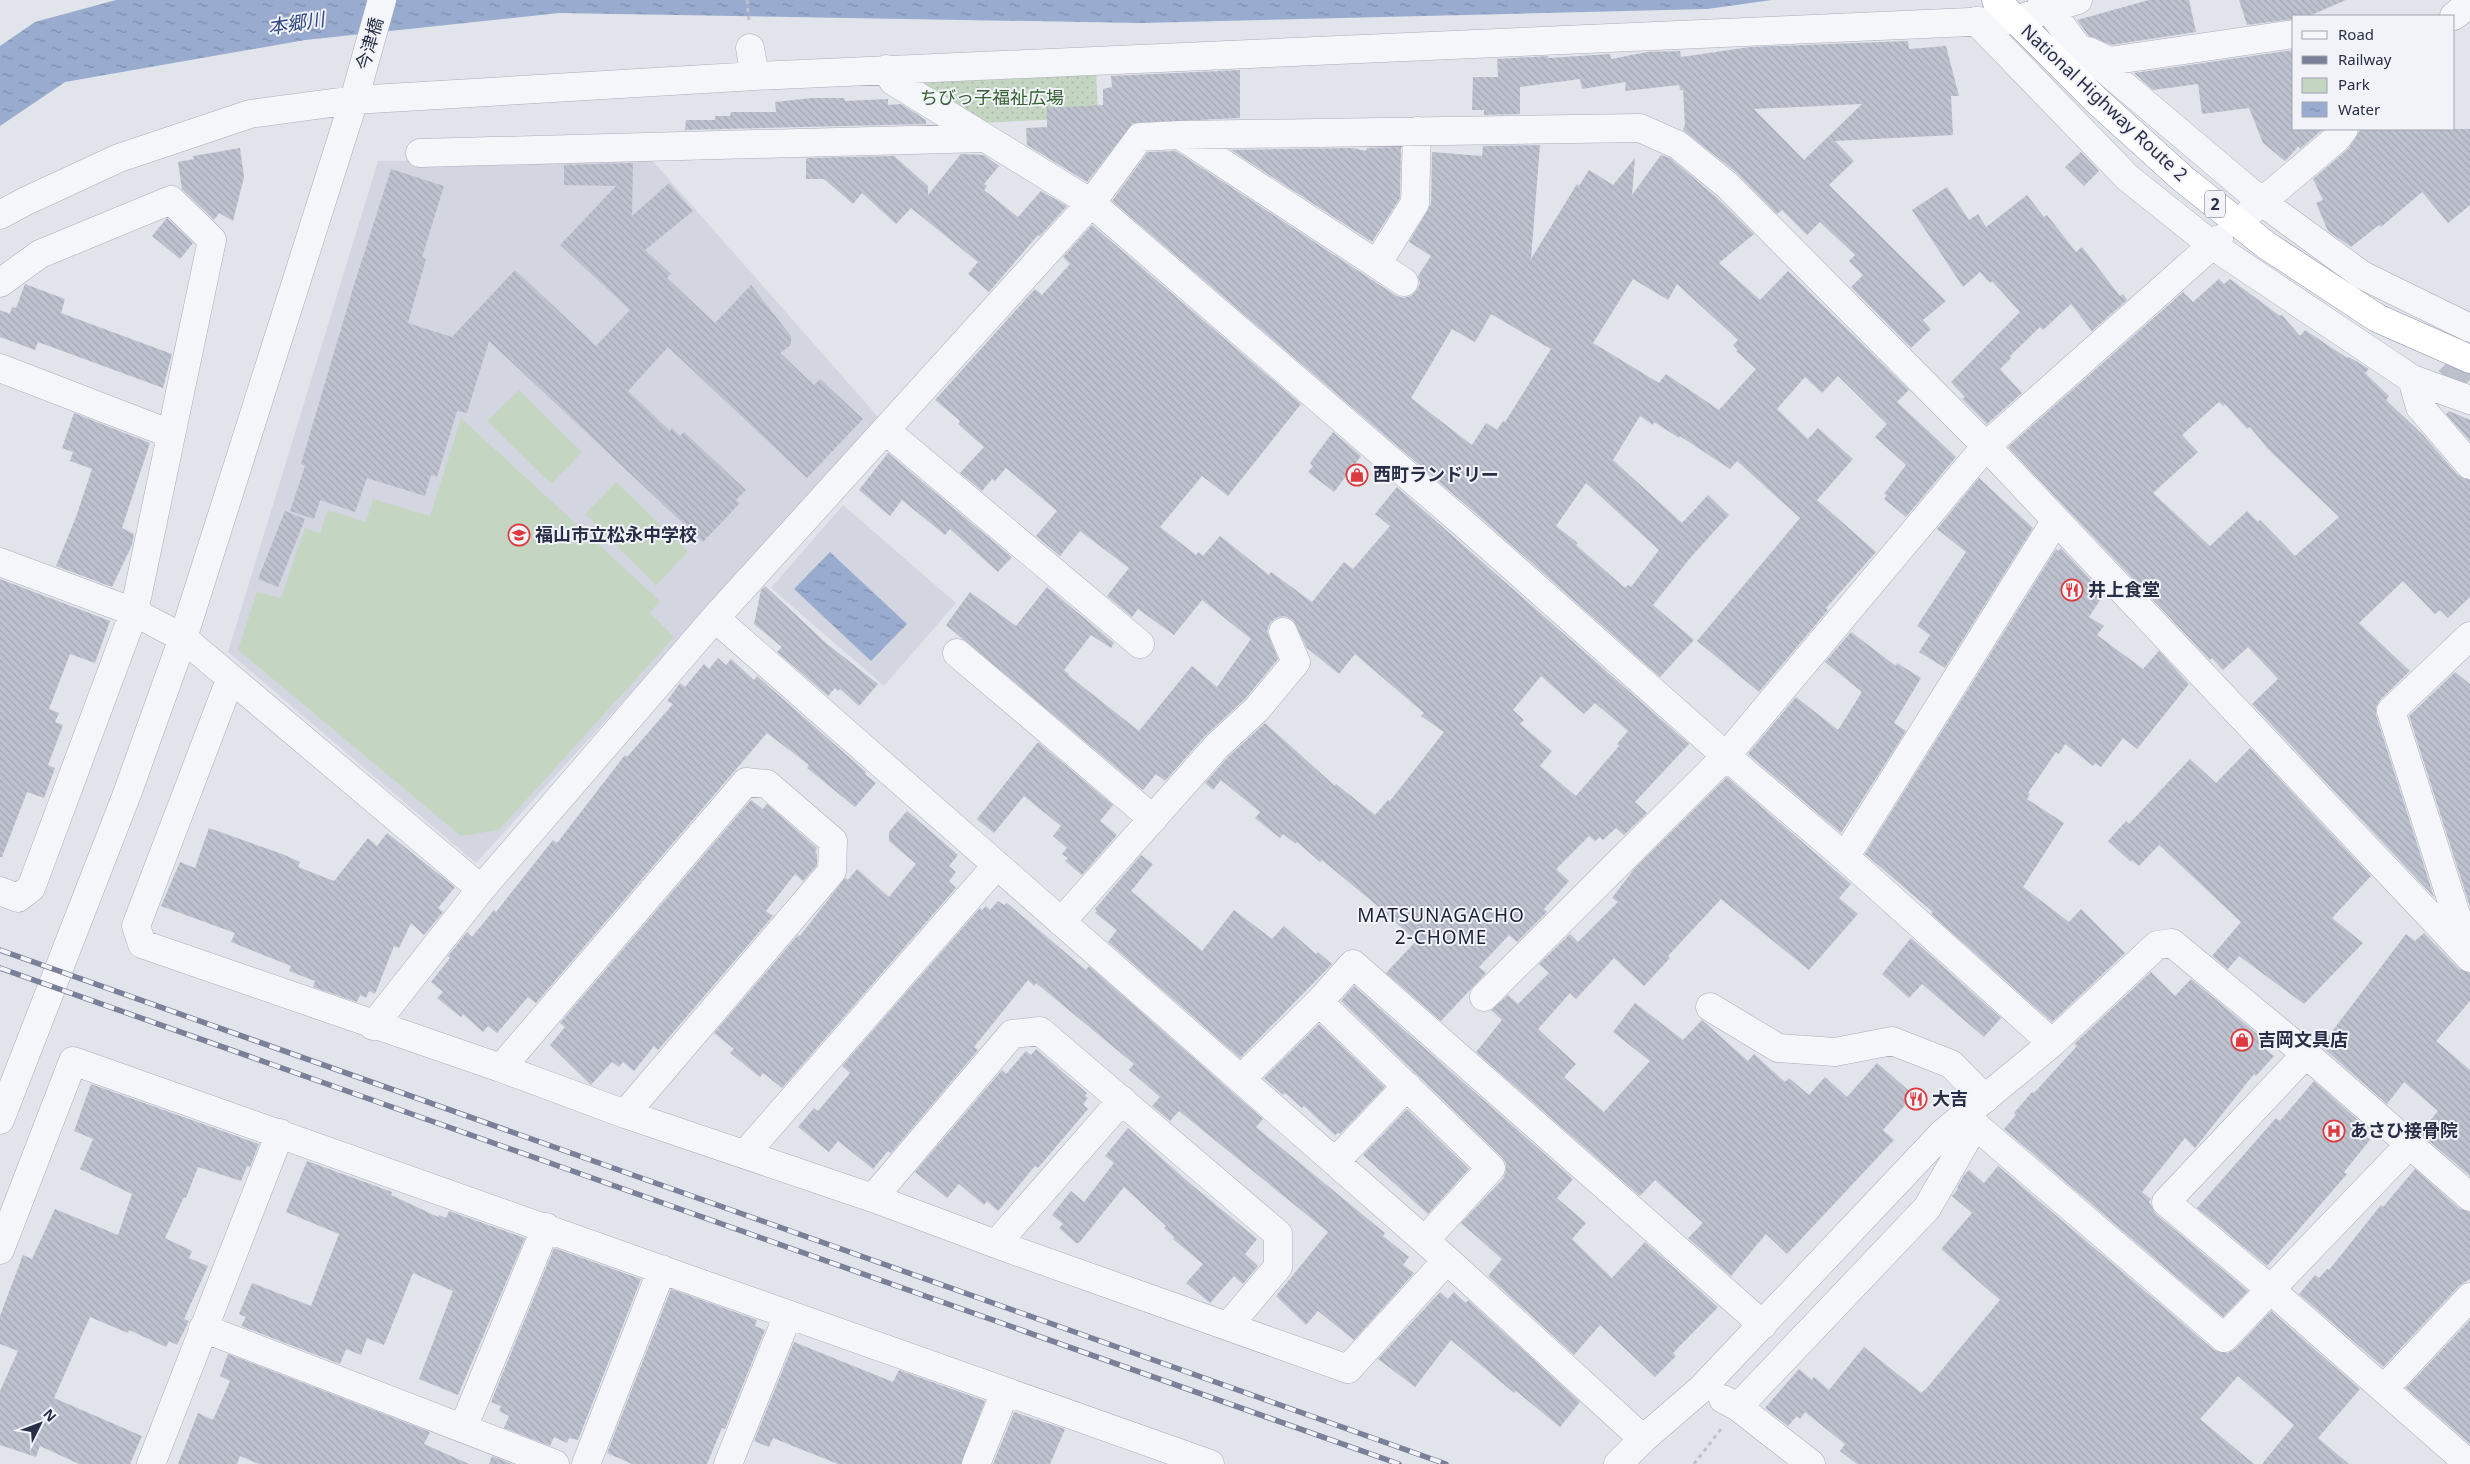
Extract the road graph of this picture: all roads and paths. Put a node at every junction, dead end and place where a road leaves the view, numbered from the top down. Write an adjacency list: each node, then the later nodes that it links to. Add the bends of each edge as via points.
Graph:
1 (382, 0): 14 (street, 今津橋)
2 (1996, 0): 7 (highway, National Highway Route 2 / 2)
3 (2078, 0): 5 (street)
4 (2470, 3): 6 (street)
5 (2046, 4): 7 (street); 10 (street)
6 (2455, 15)
7 (2015, 20): 8 (street); 10 (street); 28 (highway, National Highway Route 2 / 2, via 2182,178 2266,245 2377,318)
8 (1976, 21): 12 (street); 23 (street, via 2128,178)
9 (2292, 34): 10 (street, via 2110,61)
10 (2076, 45): 21 (street)
11 (750, 48): 13 (street)
12 (886, 70): 13 (street); 18 (street, via 893,81)
13 (755, 76): 14 (street)
14 (356, 94): 22 (street, via 250,114 119,158); 44 (street, 今津橋)
15 (2343, 130): 21 (street)
16 (1417, 131): 17 (street); 24 (street, via 1415,203); 36 (street, via 1640,128 1678,144 1727,185)
17 (1180, 135): 20 (street, via 1140,138); 24 (street)
18 (985, 138): 19 (street); 20 (street)
19 (420, 153)
20 (1091, 203): 34 (street); 48 (street, via 1470,529)
21 (2257, 207): 27 (street, via 2362,275)
22 (0, 215)
23 (2215, 242): 30 (street); 36 (street)
24 (1377, 264): 25 (street)
25 (1404, 282)
26 (0, 283): 35 (street, via 40,254 171,200 212,240)
27 (2470, 328)
28 (2470, 359)
29 (0, 368): 35 (street)
30 (2412, 379): 31 (street); 33 (street)
31 (2444, 385): 32 (street); 33 (street)
32 (2470, 400)
33 (2420, 407): 37 (street)
34 (885, 430): 41 (street); 45 (street)
35 (171, 434): 40 (street)
36 (1986, 446): 38 (street); 48 (street)
37 (2470, 465)
38 (2056, 520): 50 (street); 55 (street)
39 (0, 562): 40 (street)
40 (134, 612): 44 (street); 53 (street, via 31,888 18,898)
41 (715, 618): 51 (street); 52 (street)
42 (1283, 632): 49 (street, via 1296,662 1257,709 1217,746)
43 (2470, 636): 55 (street, via 2391,711 2460,927)
44 (183, 638): 47 (street); 68 (street, 今津橋, via 127,794)
45 (1140, 644)
46 (957, 653): 49 (street)
47 (230, 680): 52 (street); 59 (street, via 136,926 142,944)
48 (1726, 756): 50 (street); 56 (street)
49 (1153, 819): 54 (street)
50 (1845, 857): 60 (street)
51 (997, 865): 54 (street); 71 (street)
52 (481, 889): 59 (street)
53 (0, 891)
54 (1061, 922): 63 (street)
55 (2461, 949)
56 (1484, 997)
57 (1319, 1002): 63 (street); 64 (street); 85 (street, via 1353,964)
58 (1710, 1007): 66 (street, via 1778,1048 1835,1052 1892,1041 1951,1064)
59 (373, 1026): 62 (street)
60 (2052, 1043): 61 (street, via 2157,945 2172,943); 66 (street)
61 (2306, 1054): 70 (street); 81 (street, via 2166,1202)
62 (501, 1068): 67 (street); 67 (street, via 746,782 767,784 833,841 832,871)
63 (1241, 1079): 72 (street)
64 (1406, 1086): 72 (street); 76 (street, via 1491,1168)
65 (1122, 1100): 74 (street, via 1040,1031 1012,1034); 77 (street); 84 (street, via 1278,1234 1278,1267)
66 (1976, 1112): 81 (street, via 2224,1338); 85 (street, via 1943,1133); 90 (street, via 1927,1208)
67 (625, 1114): 71 (street)
68 (0, 1120)
69 (280, 1133): 75 (street); 78 (street, via 73,1061); 86 (street)
70 (2409, 1145): 73 (street); 81 (street)
71 (745, 1154): 74 (street)
72 (1335, 1162): 76 (street)
73 (2470, 1197)
74 (873, 1198): 77 (street)
75 (546, 1227): 80 (street); 91 (street)
76 (1425, 1240): 79 (street)
77 (996, 1244): 84 (street)
78 (0, 1250)
79 (1447, 1260): 84 (street, via 1348,1368); 92 (street)
80 (662, 1269): 83 (street); 95 (street)
81 (2270, 1289): 88 (street)
82 (2470, 1296): 88 (street)
83 (788, 1315): 89 (street); 96 (street)
84 (1228, 1326)
85 (1763, 1326): 87 (street)
86 (203, 1328): 91 (street); 93 (street)
87 (1701, 1389): 90 (street); 92 (street)
88 (2384, 1389): 102 (street)
89 (1005, 1392): 97 (street); 98 (street)
90 (1738, 1407): 100 (path); 101 (street)
91 (463, 1428): 94 (street)
92 (1643, 1439): 99 (street)
93 (152, 1464)
94 (555, 1464)
95 (586, 1464)
96 (728, 1464)
97 (976, 1464)
98 (1210, 1464)
99 (1618, 1464)
100 (1694, 1464)
101 (1811, 1464)
102 (2469, 1464)

